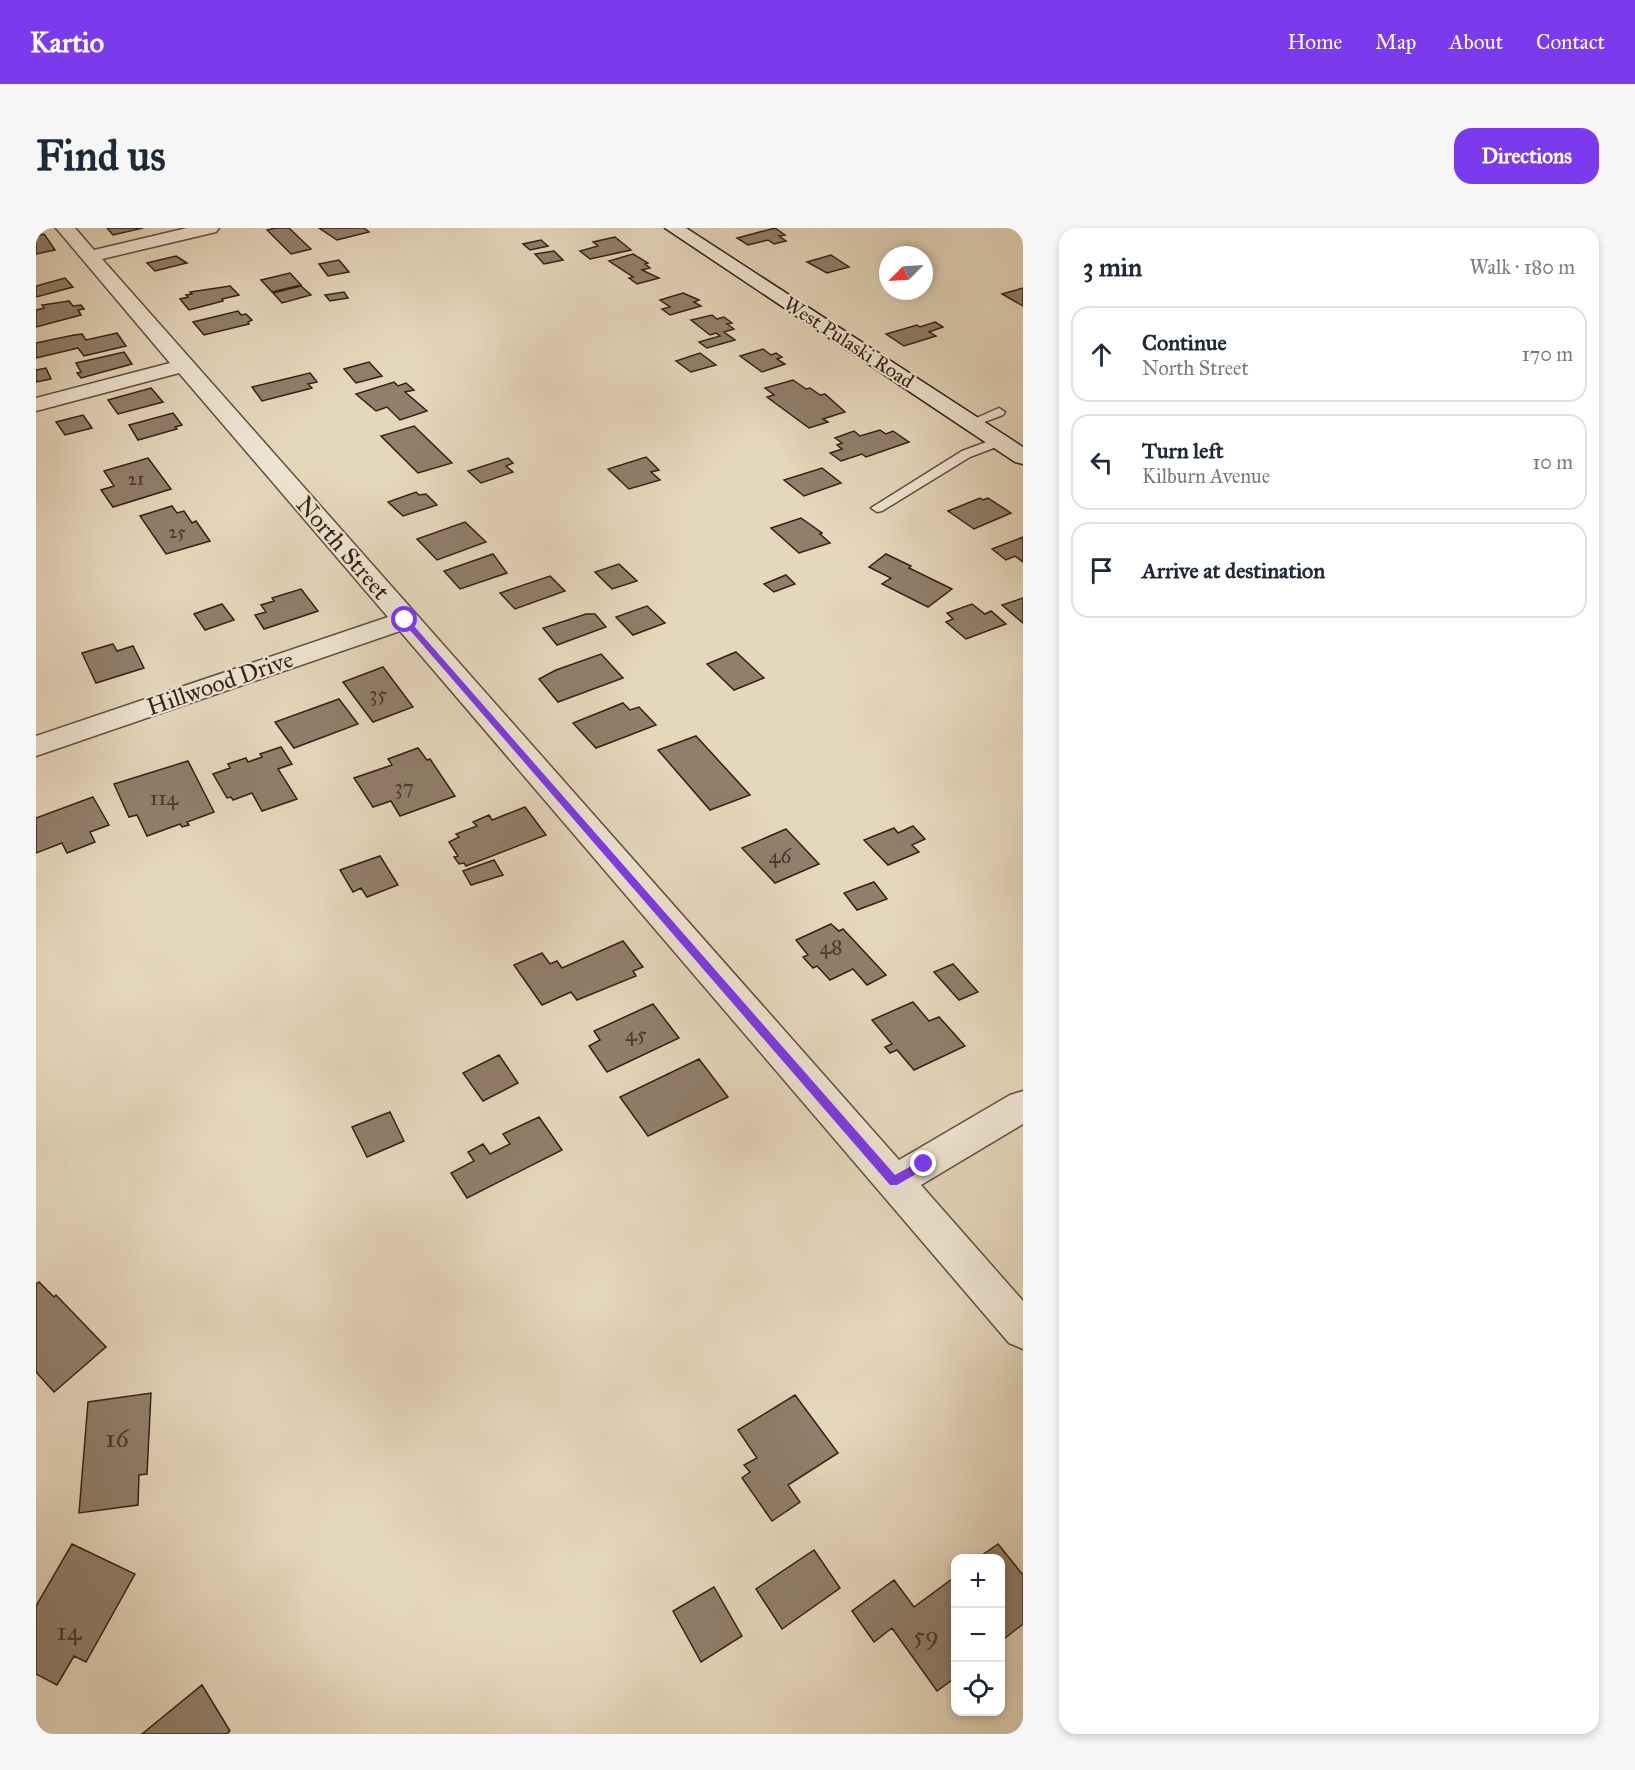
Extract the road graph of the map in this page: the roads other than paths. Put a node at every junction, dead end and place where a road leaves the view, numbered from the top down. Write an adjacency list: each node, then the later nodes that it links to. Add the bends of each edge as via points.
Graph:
1 (65, 228): 4 (street, North Street)
2 (210, 228): 4 (street)
3 (674, 228): 8 (street, West Pulaski Road)
4 (91, 256): 5 (street, North Street)
5 (186, 365): 6 (street); 12 (street, North Street)
6 (36, 405)
7 (999, 412): 8 (lane)
8 (971, 423): 9 (street, West Pulaski Road)
9 (1000, 441): 10 (street, West Pulaski Road); 11 (lane, via 966,454)
10 (1023, 457)
11 (878, 508)
12 (405, 620): 13 (street, Hillwood Drive); 15 (street, North Street)
13 (36, 746)
14 (1023, 1106): 15 (street)
15 (894, 1182): 16 (street, North Street)
16 (1023, 1330)

